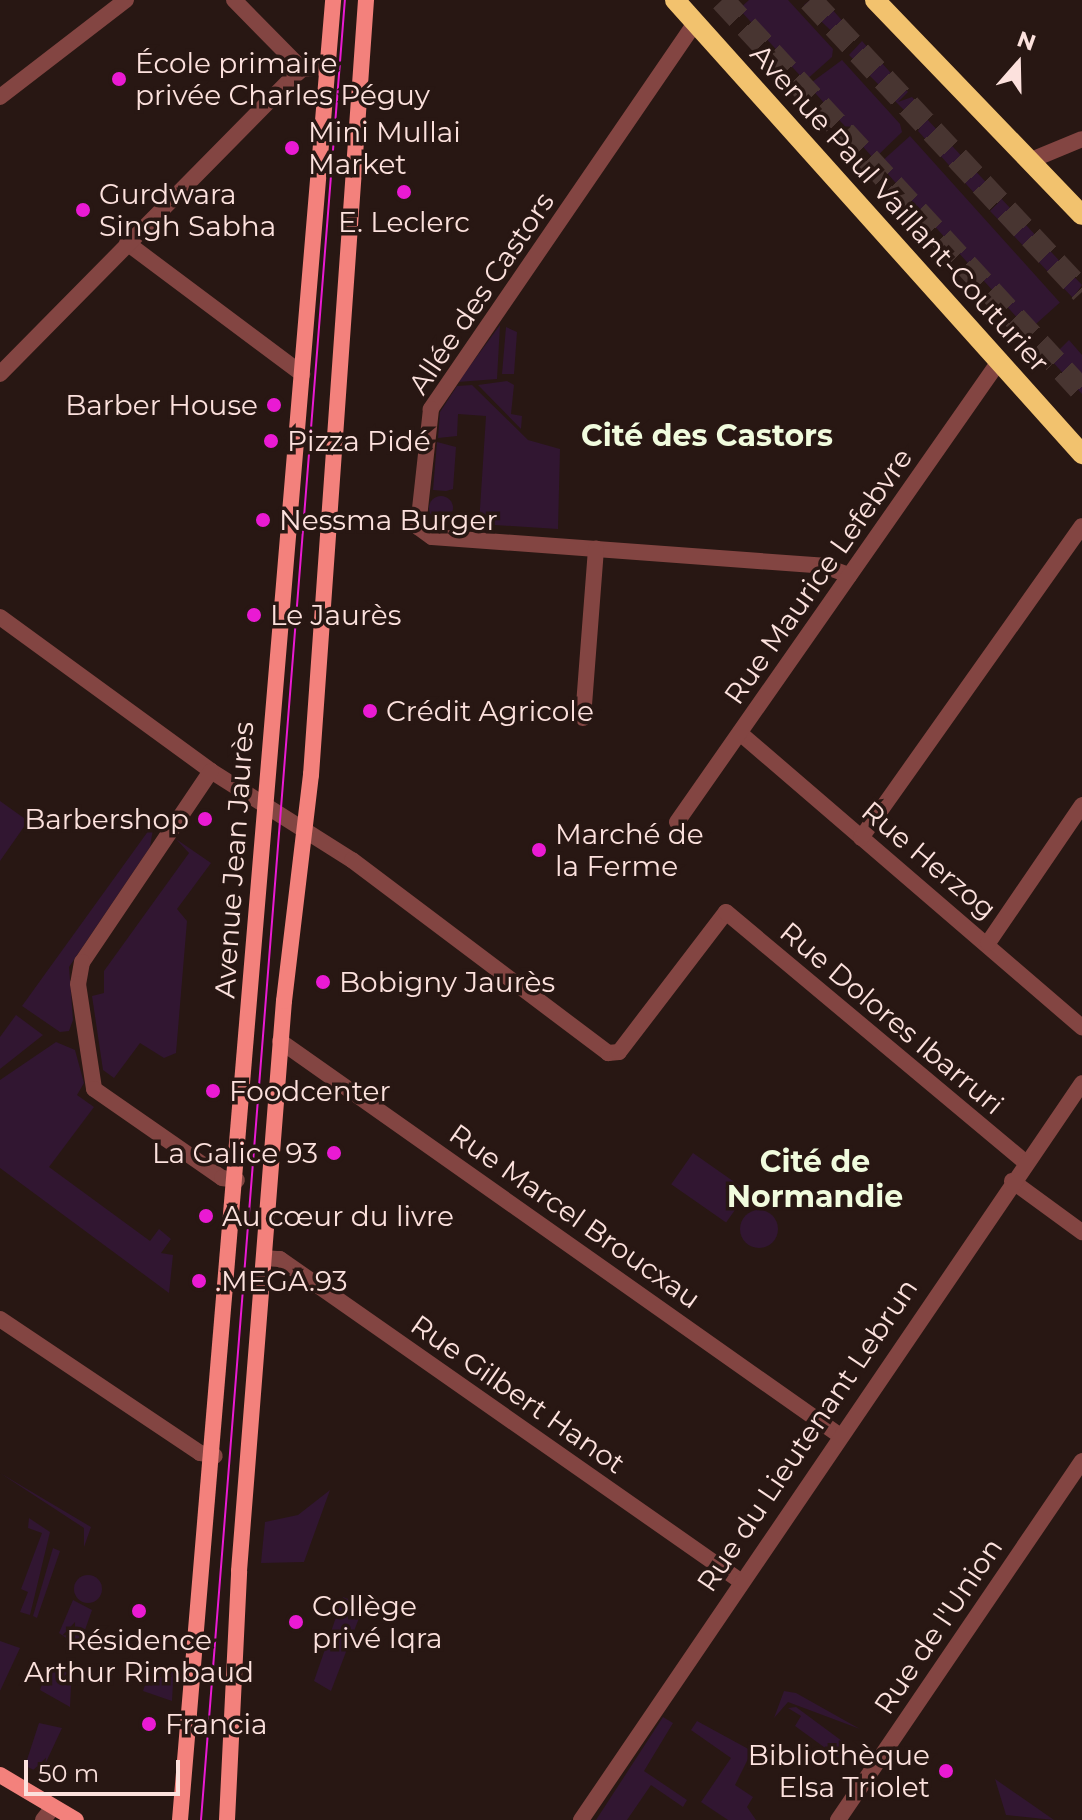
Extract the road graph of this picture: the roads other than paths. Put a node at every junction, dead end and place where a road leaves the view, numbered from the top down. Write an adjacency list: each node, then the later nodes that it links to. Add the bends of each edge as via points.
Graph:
1 (126, 0): 10 (street)
2 (234, 0): 9 (street)
3 (333, 0): 8 (street, Avenue Jean Jaurès)
4 (366, 0): 29 (street, via 311,775)
5 (675, 0): 7 (main road, Avenue Paul Vaillant-Couturier)
6 (875, 0): 12 (main road)
7 (695, 23): 15 (main road, Avenue Paul Vaillant-Couturier); 20 (street, Allée des Castors, via 431,409 418,527 432,537)
8 (327, 67): 9 (street); 17 (street, Avenue Jean Jaurès)
9 (302, 69): 14 (street)
10 (0, 97)
11 (1082, 139): 12 (street)
12 (1029, 161): 13 (main road)
13 (1082, 215)
14 (127, 243): 16 (street); 17 (street)
15 (1000, 360): 18 (main road, Avenue Paul Vaillant-Couturier); 21 (street, Rue Maurice Lefebvre)
16 (0, 374)
17 (302, 374): 26 (street, Avenue Jean Jaurès)
18 (1082, 454)
19 (1082, 526): 30 (street)
20 (596, 548): 21 (street, Allée des Castors, via 824,566); 23 (street)
21 (849, 575): 24 (street, Rue Maurice Lefebvre)
22 (0, 617): 25 (street)
23 (583, 718)
24 (741, 734): 28 (street, Rue Maurice Lefebvre); 30 (street, Rue Herzog)
25 (211, 771): 26 (street); 36 (street, via 82,962 78,984 94,1089 222,1178)
26 (263, 802): 29 (street); 36 (street, Avenue Jean Jaurès, via 265,872)
27 (1082, 805): 31 (street)
28 (677, 822)
29 (300, 826): 33 (street); 35 (street, Rue Dolores Ibarruri, via 608,1053 619,1052 726,912)
30 (861, 838): 31 (street, Rue Herzog)
31 (988, 943): 32 (street, Rue Herzog)
32 (1082, 1027)
33 (280, 1041): 39 (street); 41 (street, Rue Marcel Broucxau)
34 (1082, 1083): 35 (street, Rue du Lieutenant Lebrun)
35 (1026, 1163): 37 (street, Rue du Lieutenant Lebrun)
36 (237, 1180): 42 (street, Avenue Jean Jaurès)
37 (1012, 1181): 38 (street); 41 (street, Rue du Lieutenant Lebrun)
38 (1082, 1232)
39 (264, 1258): 44 (street, Rue Gilbert Hanot, via 280,1259); 49 (street)
40 (0, 1319): 42 (street, via 200,1453)
41 (839, 1435): 44 (street, Rue du Lieutenant Lebrun)
42 (215, 1456): 48 (street, Avenue Jean Jaurès)
43 (1082, 1461): 51 (street, Rue de l'Union)
44 (739, 1580): 50 (street, Rue du Lieutenant Lebrun)
45 (0, 1775): 46 (street)
46 (48, 1814): 47 (street)
47 (76, 1820)
48 (180, 1820)
49 (227, 1820)
50 (581, 1820)
51 (838, 1820)

